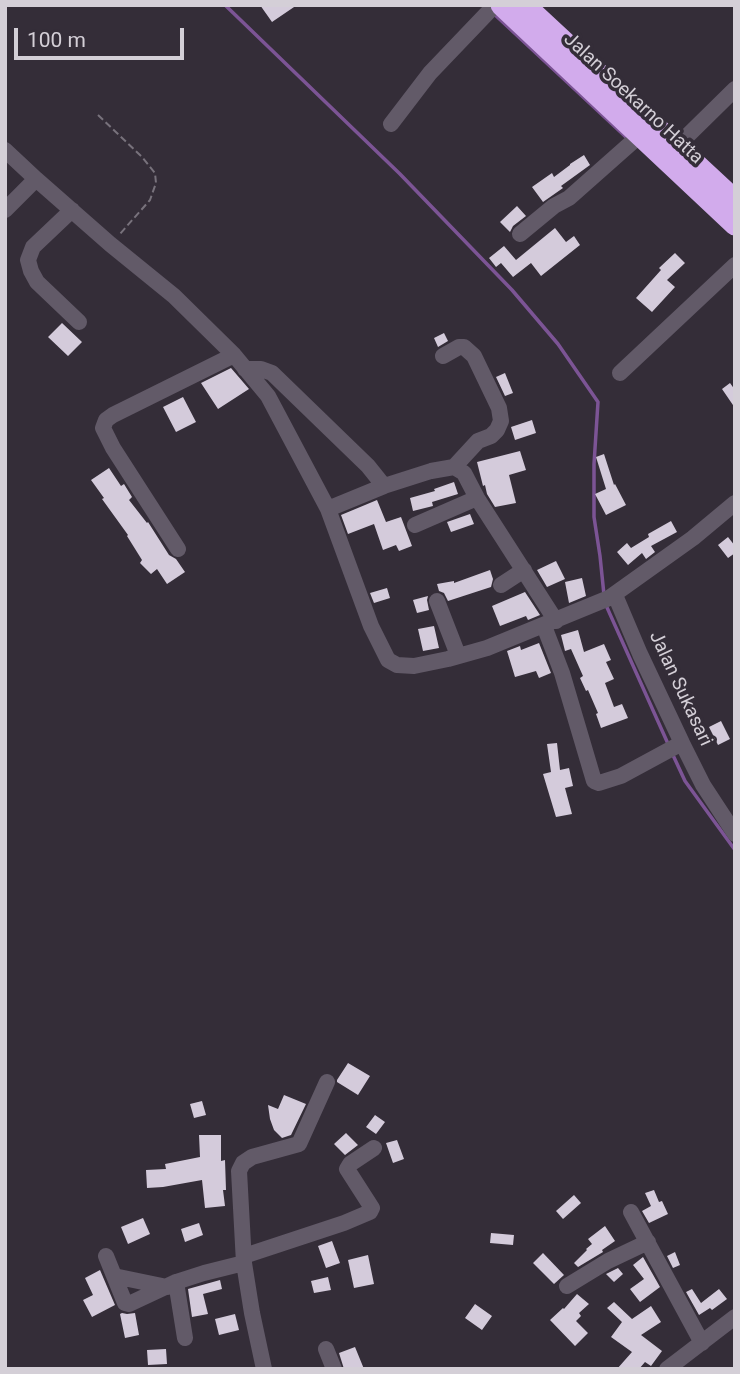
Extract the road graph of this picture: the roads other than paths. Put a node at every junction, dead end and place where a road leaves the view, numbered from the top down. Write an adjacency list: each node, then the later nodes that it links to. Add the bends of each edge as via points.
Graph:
1 (525, 5): 6 (highway, Jalan Soekarno Hatta)
2 (494, 9): 4 (street, via 430,73); 5 (highway, Jalan Soekarno Hatta)
3 (735, 89): 6 (street)
4 (391, 124)
5 (636, 138): 12 (highway, Jalan Soekarno Hatta); 13 (street, via 569,198)
6 (676, 147): 9 (highway, Jalan Soekarno Hatta)
7 (5, 150): 8 (street)
8 (36, 180): 10 (street); 11 (street)
9 (735, 201)
10 (5, 210)
11 (72, 210): 15 (street, via 33,247 28,260 37,282); 16 (street, via 174,296)
12 (735, 225)
13 (520, 234)
14 (735, 265): 19 (street)
15 (79, 322)
16 (234, 355): 18 (street); 26 (street, via 113,415 103,428)
17 (443, 356): 20 (street, via 459,347 474,356 501,415 497,430 478,441)
18 (245, 369): 21 (street, via 272,373); 24 (street, via 268,396)
19 (620, 373)
20 (454, 467): 21 (street); 22 (street, via 464,473)
21 (384, 486): 24 (street)
22 (477, 498): 25 (street); 27 (street)
23 (735, 503): 29 (street)
24 (328, 509): 32 (street, via 388,660 414,666)
25 (415, 525)
26 (178, 549)
27 (524, 570): 28 (street); 31 (street)
28 (501, 585)
29 (612, 596): 31 (street); 33 (street, Jalan Sukasari, via 640,654)
30 (437, 601): 32 (street)
31 (550, 623): 32 (street); 33 (street, via 594,781 621,776)
32 (458, 655)
33 (673, 747): 34 (street, Jalan Sukasari)
34 (735, 834)
35 (327, 1082): 40 (street, via 299,1144 253,1157 239,1171)
36 (374, 1148): 40 (street, via 347,1169 372,1208 370,1212)
37 (631, 1212): 38 (street)
38 (648, 1242): 43 (street); 46 (street)
39 (106, 1256): 41 (street)
40 (244, 1260): 42 (street); 48 (street)
41 (114, 1276): 42 (street); 42 (street, via 125,1303)
42 (171, 1285): 45 (street)
43 (567, 1286)
44 (735, 1317): 46 (street)
45 (185, 1338)
46 (702, 1343): 50 (street)
47 (326, 1349): 49 (street)
48 (264, 1369)
49 (334, 1369)
50 (667, 1369)

